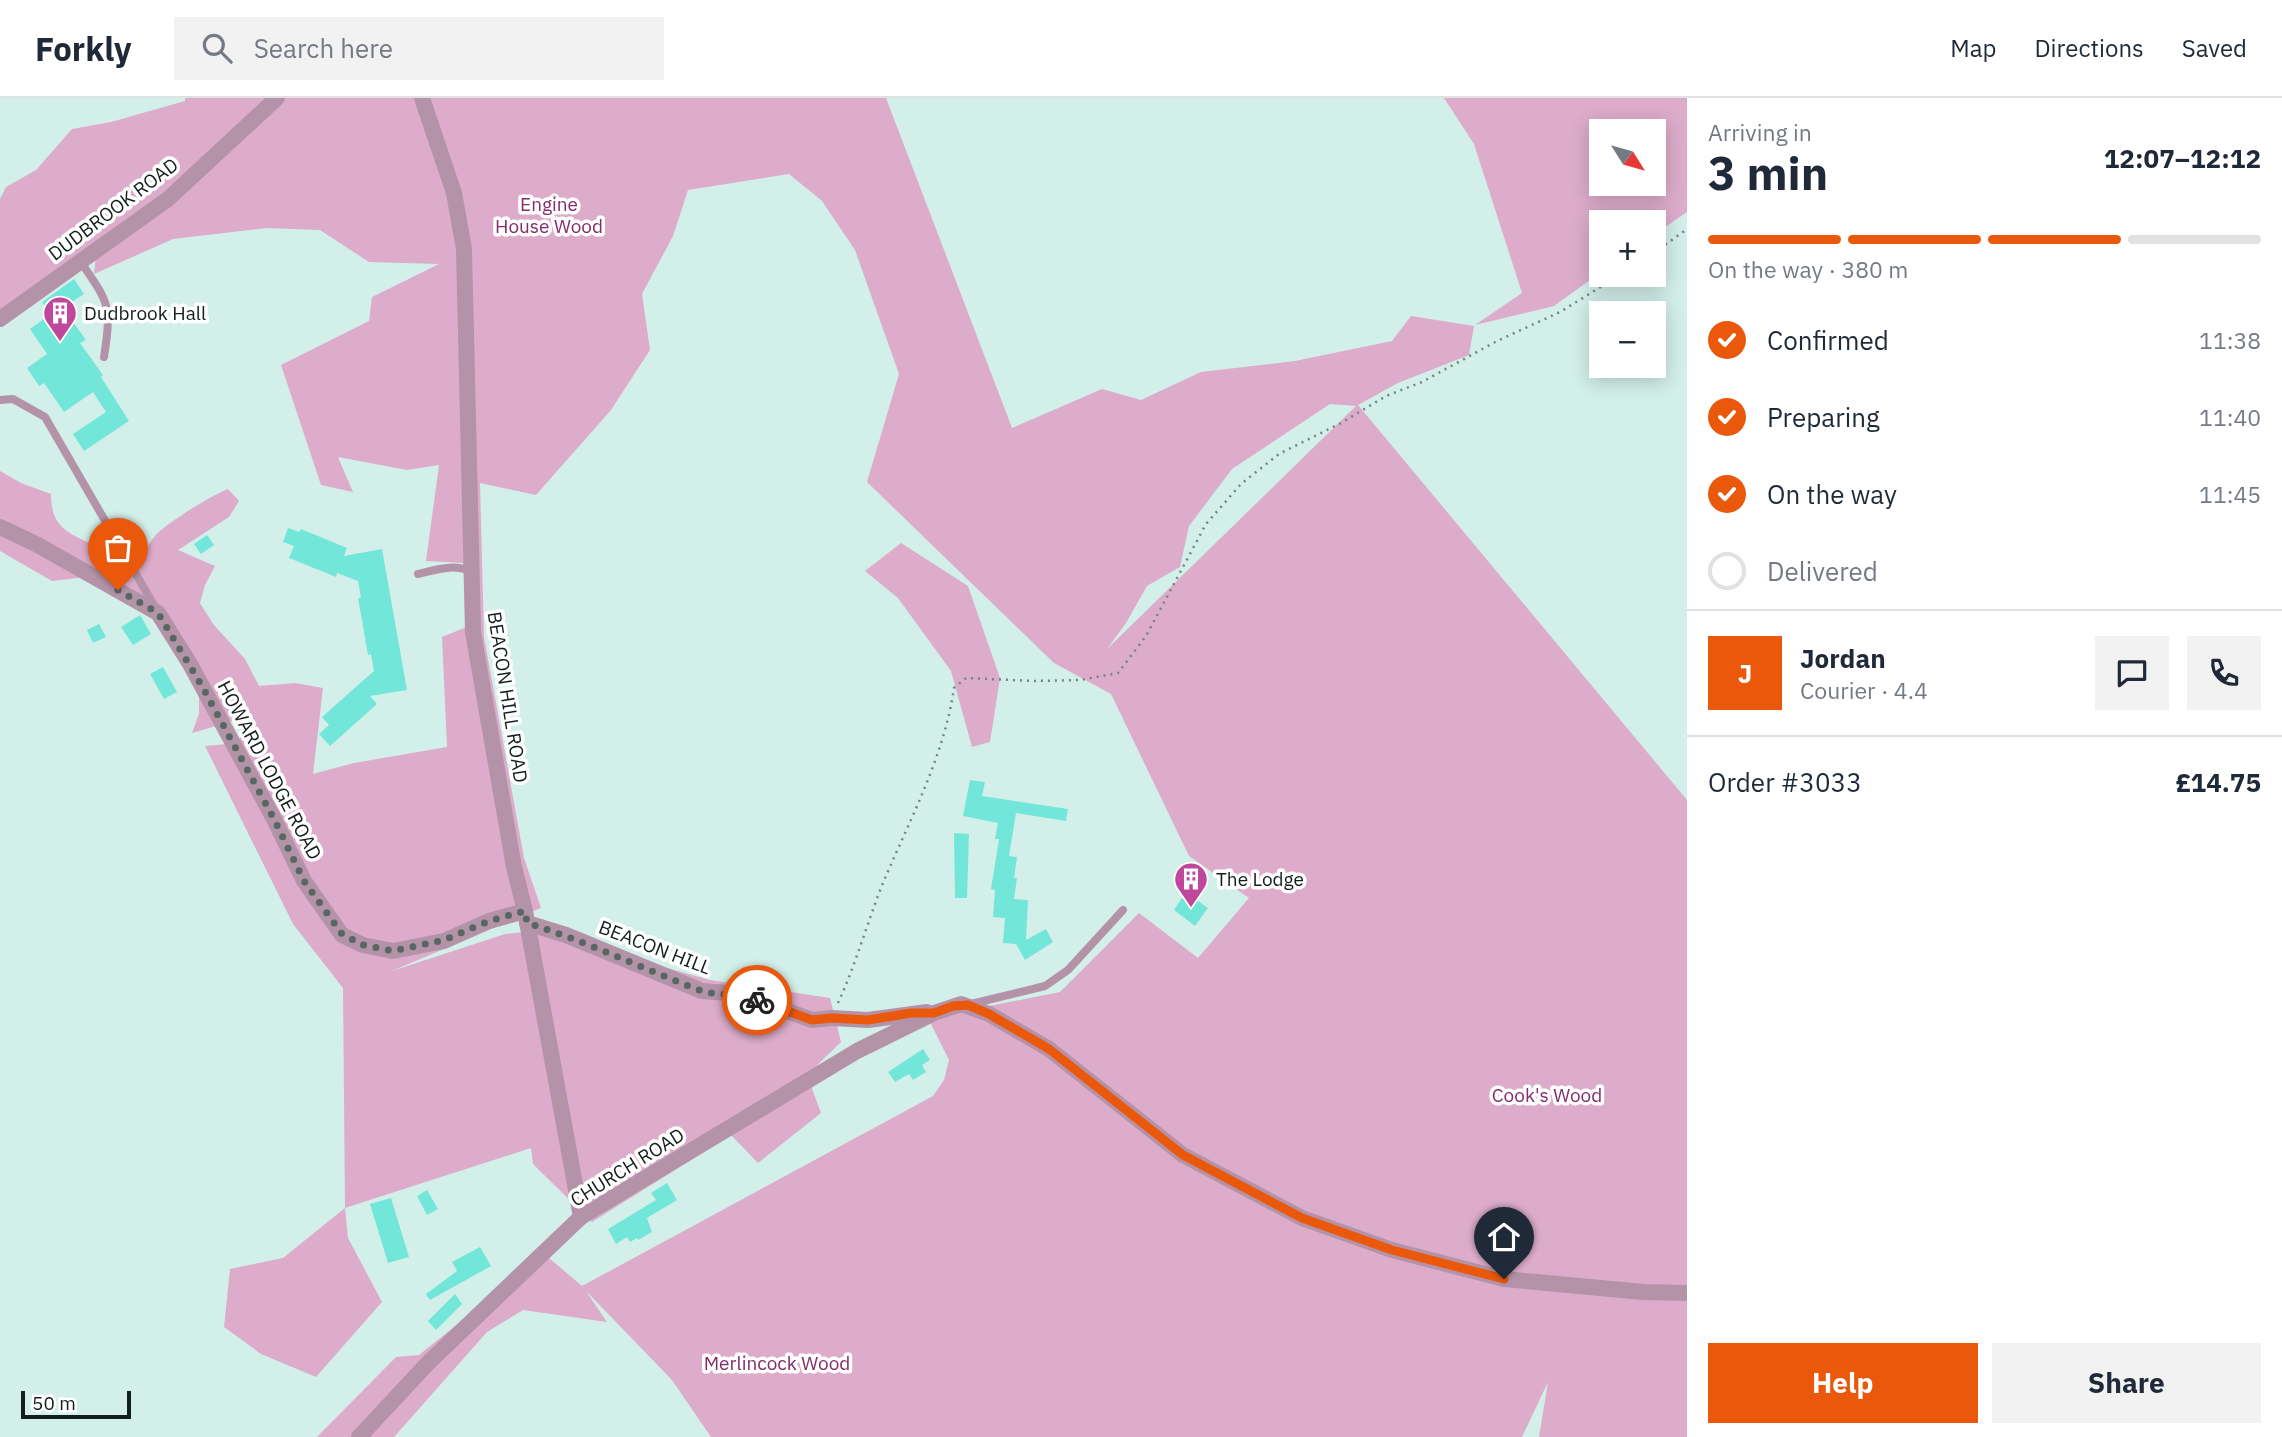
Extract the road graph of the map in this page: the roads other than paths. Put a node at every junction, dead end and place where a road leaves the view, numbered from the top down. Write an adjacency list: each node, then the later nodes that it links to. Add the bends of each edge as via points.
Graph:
1 (277, 98): 3 (street, DUDBROOK ROAD, via 168,199)
2 (422, 98): 8 (street, BEACON HILL ROAD, via 454,193 464,249)
3 (80, 261): 4 (street, DUDBROOK ROAD); 5 (lane, via 108,307)
4 (0, 319)
5 (104, 357)
6 (0, 400): 10 (lane, via 13,399 44,417)
7 (0, 527): 10 (street)
8 (472, 572): 9 (lane, via 453,567); 12 (street, BEACON HILL ROAD, via 473,632)
9 (418, 574)
10 (158, 613): 12 (street, HOWARD LODGE ROAD, via 304,881 342,934 363,945 393,951 444,940 489,921)
11 (1123, 910): 13 (lane, via 1068,970 1045,986)
12 (526, 917): 14 (street, BEACON HILL, via 702,991 741,995 812,1020); 15 (street, BEACON HILL ROAD)
13 (968, 1005): 14 (street, CHURCH ROAD); 16 (street, via 1049,1049 1183,1155 1302,1218 1392,1250 1504,1279)
14 (934, 1013): 15 (street, CHURCH ROAD, via 857,1051)
15 (581, 1217): 17 (street, CHURCH ROAD, via 428,1363)
16 (1687, 1293)
17 (359, 1437)

